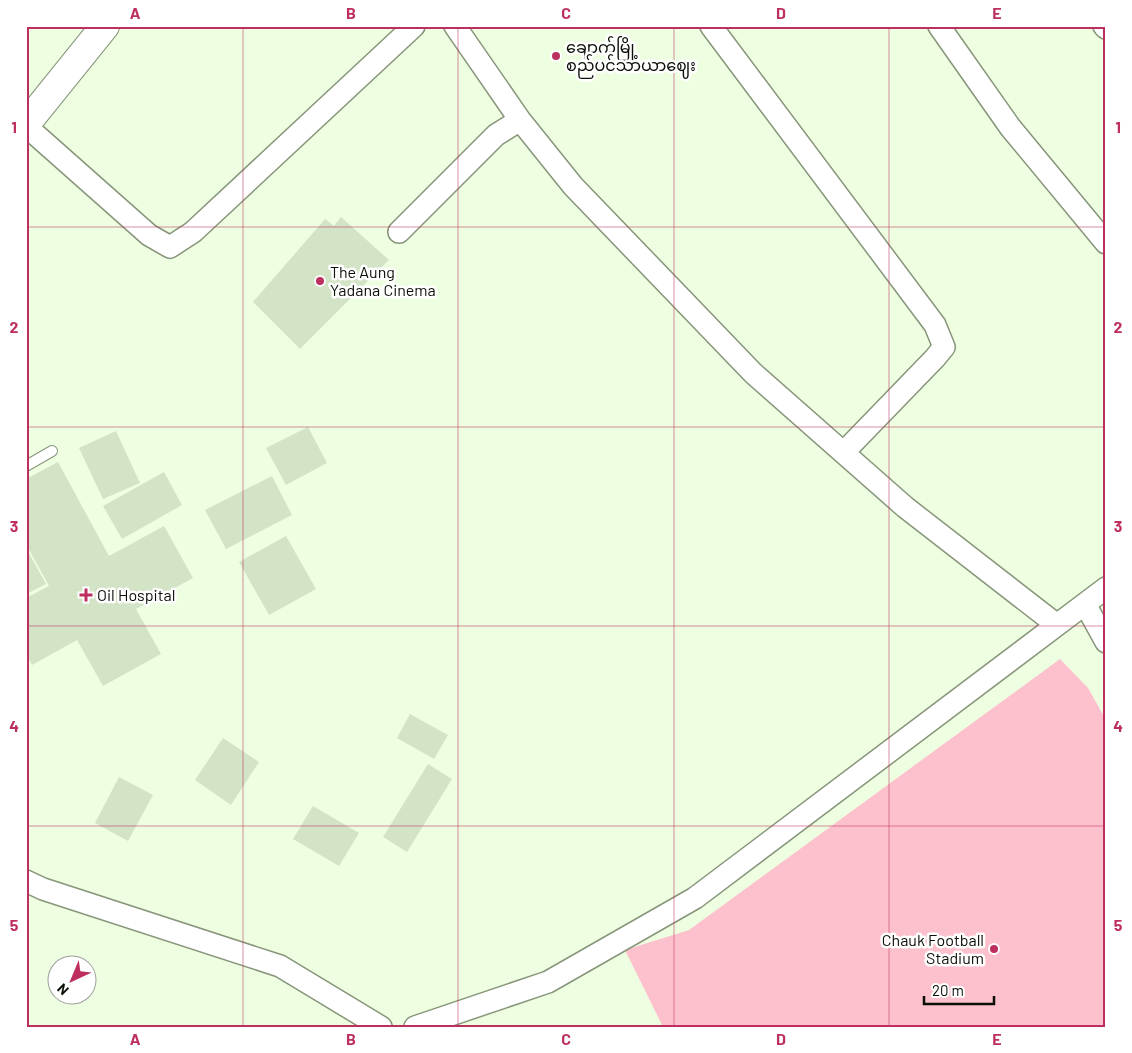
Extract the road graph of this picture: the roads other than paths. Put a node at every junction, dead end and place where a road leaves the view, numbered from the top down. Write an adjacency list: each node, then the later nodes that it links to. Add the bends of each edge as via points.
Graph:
1 (105, 26): 7 (main road)
2 (414, 26): 7 (street, via 193,232 170,247 149,235)
3 (455, 26): 6 (street)
4 (711, 26): 11 (street, via 935,325 944,347)
5 (939, 26): 9 (street, via 1010,127)
6 (520, 120): 8 (street, via 496,135); 11 (street, via 573,186 753,373)
7 (26, 125)
8 (399, 232)
9 (1106, 243)
10 (52, 451): 12 (lane)
11 (844, 452): 15 (street, via 905,507)
12 (26, 466)
13 (1106, 588): 14 (street)
14 (1085, 604): 15 (street); 16 (street)
15 (1057, 625): 19 (street, via 694,898 548,982)
16 (1106, 642)
17 (26, 881): 18 (street, via 280,966)
18 (381, 1027)
19 (415, 1027)

